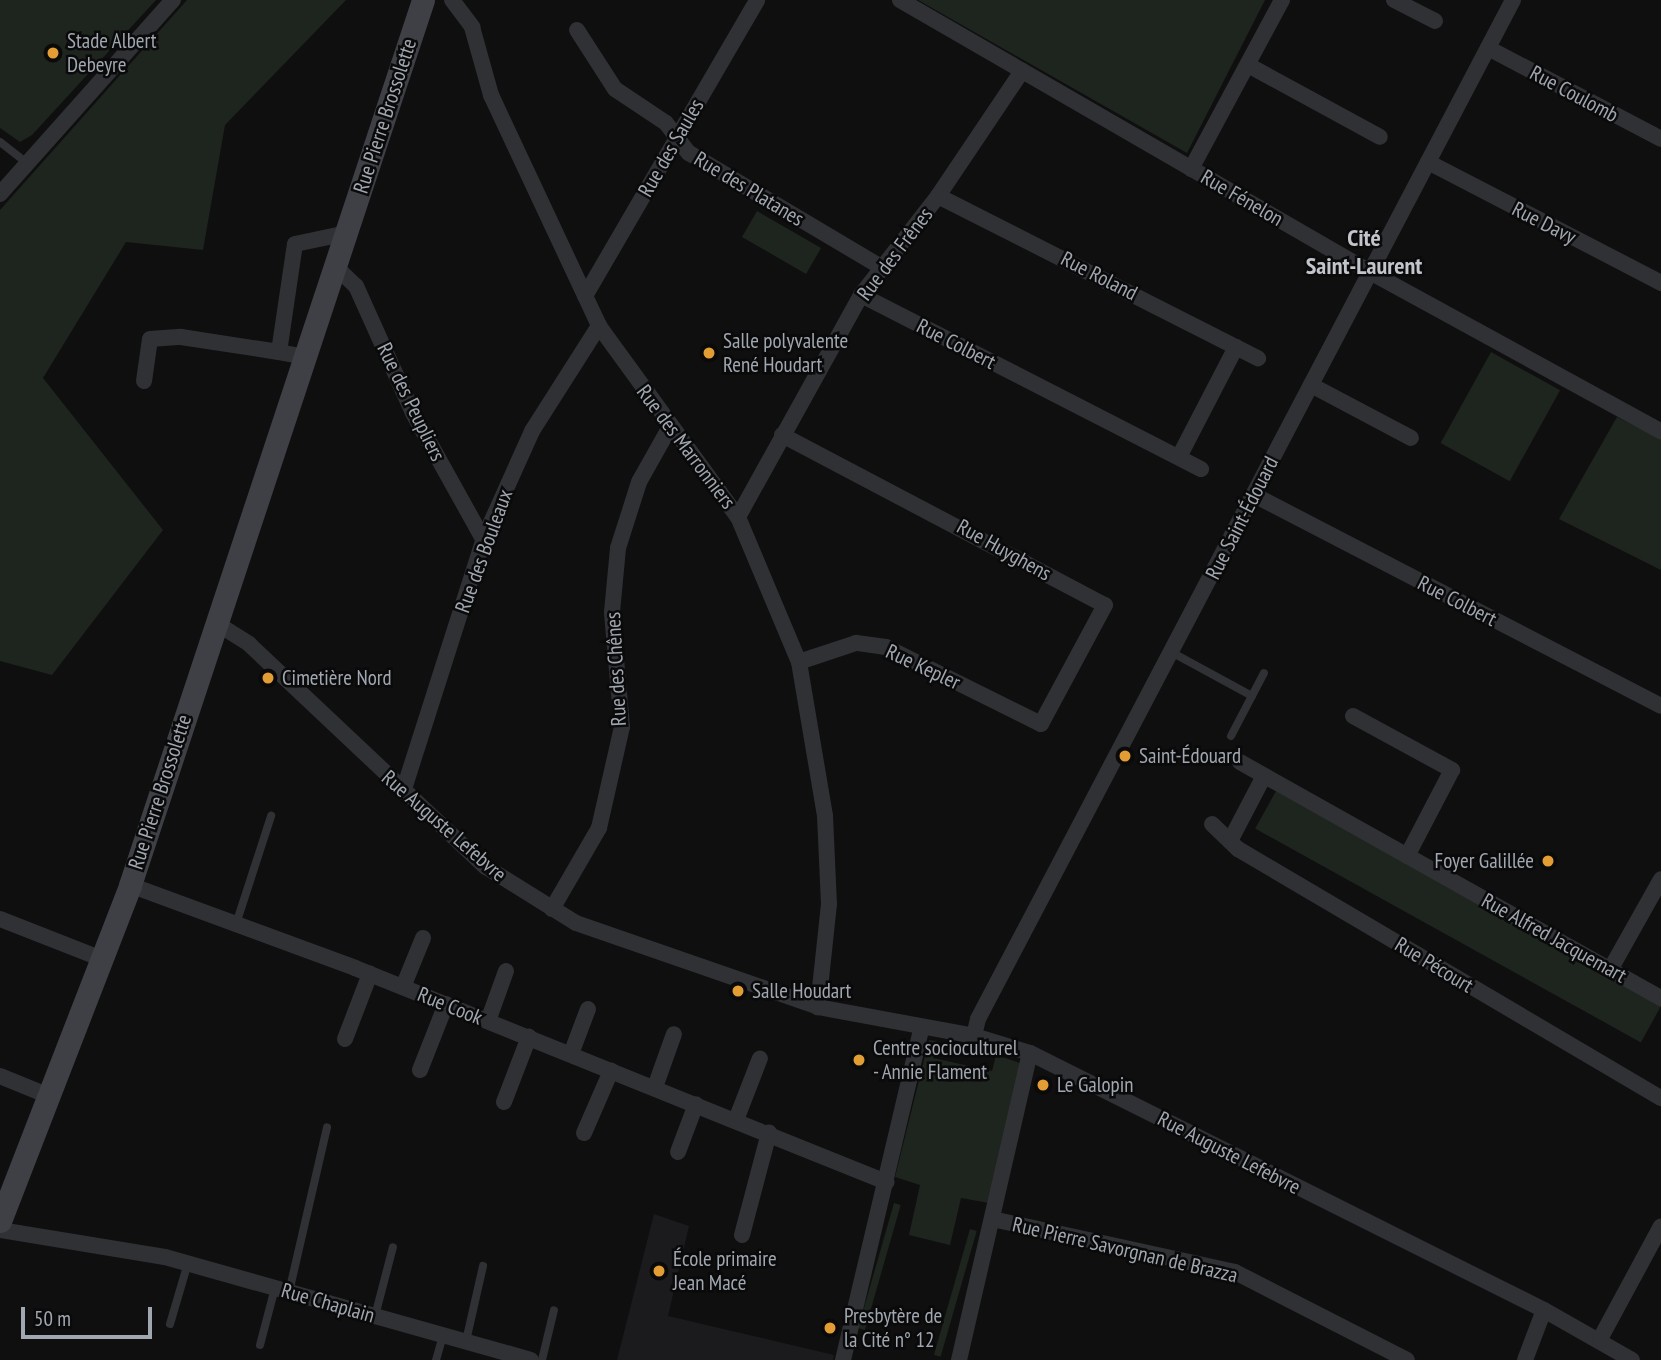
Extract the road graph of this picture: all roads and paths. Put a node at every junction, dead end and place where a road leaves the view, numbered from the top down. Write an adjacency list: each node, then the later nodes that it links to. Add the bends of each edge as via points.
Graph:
1 (173, 0): 19 (street)
2 (423, 0): 23 (street, Rue Pierre Brossolette)
3 (452, 0): 29 (street, Rue des Marronniers, via 472,27 492,95)
4 (757, 0): 15 (street, Rue des Saules)
5 (900, 0): 13 (street, Rue Fénelon)
6 (1282, 0): 12 (street)
7 (1394, 0): 9 (street)
8 (1513, 0): 11 (street, Rue Saint-Édouard)
9 (1435, 21)
10 (577, 30): 15 (street, Rue des Platanes, via 615,89 666,123)
11 (1488, 48): 16 (street, Rue Coulomb); 18 (street, Rue Saint-Édouard)
12 (1248, 65): 14 (street); 20 (street)
13 (1022, 71): 20 (street, Rue Fénelon); 22 (street, Rue des Frênes)
14 (1380, 136)
15 (675, 138): 25 (street, Rue des Platanes, via 689,153); 29 (street, Rue des Saules)
16 (1661, 139)
17 (0, 142): 19 (lane)
18 (1428, 162): 26 (street, Rue Saint-Édouard); 27 (street, Rue Davy)
19 (27, 163): 21 (street)
20 (1191, 169): 26 (street, Rue Fénelon)
21 (0, 194)
22 (938, 197): 25 (street, Rue des Frênes); 31 (street, Rue Roland)
23 (347, 233): 24 (street, Rue Pierre Brossolette); 32 (street, via 295,244)
24 (337, 267): 33 (street, Rue Pierre Brossolette); 45 (street, Rue des Peupliers, via 356,286 413,413)
25 (883, 268): 28 (street, Rue des Frênes)
26 (1370, 272): 36 (street, Rue Saint-Édouard); 38 (street, Rue Fénelon)
27 (1661, 283)
28 (861, 295): 39 (street, Rue des Frênes); 41 (street, Rue Colbert)
29 (585, 296): 30 (street, Rue des Marronniers)
30 (599, 326): 37 (street, Rue des Marronniers); 45 (street, Rue des Bouleaux, via 532,431)
31 (1236, 347): 34 (street, Rue Roland); 41 (street)
32 (279, 352): 33 (street); 35 (street, via 181,337 150,339)
33 (305, 357): 46 (street, Rue Pierre Brossolette)
34 (1258, 358)
35 (144, 381)
36 (1311, 385): 40 (street); 43 (street, Rue Saint-Édouard)
37 (671, 425): 44 (street, Rue des Marronniers); 64 (street, Rue des Chênes, via 639,482 618,548 612,612 622,727 599,828)
38 (1661, 431)
39 (782, 435): 44 (street, Rue des Frênes); 53 (street, Rue Huyghens, via 1105,605)
40 (1411, 438)
41 (1179, 457): 42 (street, Rue Colbert)
42 (1201, 468)
43 (1254, 495): 47 (street, Rue Saint-Édouard); 51 (street, Rue Colbert)
44 (738, 517): 48 (street, Rue des Marronniers)
45 (483, 540): 57 (street, Rue des Bouleaux)
46 (216, 623): 57 (street, Rue Auguste Lefebvre, via 249,644); 63 (street, Rue Pierre Brossolette)
47 (1173, 653): 50 (lane); 80 (street, Rue Saint-Édouard, via 978,1019)
48 (799, 662): 53 (street, Rue Kepler, via 856,643 886,647); 75 (street, Rue des Marronniers, via 825,816 829,904)
49 (1264, 673): 50 (lane)
50 (1252, 696): 54 (lane)
51 (1661, 706)
52 (1353, 716): 61 (street, via 1452,770)
53 (1041, 724)
54 (1231, 736)
55 (1240, 762): 56 (street, Rue Alfred Jacquemart)
56 (1264, 776): 60 (street); 61 (street, Rue Alfred Jacquemart)
57 (403, 792): 64 (street, Rue Auguste Lefebvre, via 486,867)
58 (271, 816): 66 (lane)
59 (1212, 824): 60 (street, Rue Pécourt)
60 (1230, 841): 91 (street, Rue Pécourt)
61 (1407, 856): 69 (street, Rue Alfred Jacquemart)
62 (1661, 878): 69 (street)
63 (130, 885): 66 (street, Rue Cook); 68 (street, Rue Pierre Brossolette)
64 (552, 909): 75 (street, Rue Auguste Lefebvre, via 607,937)
65 (0, 919): 68 (street)
66 (236, 924): 71 (street, Rue Cook)
67 (423, 938): 72 (street)
68 (102, 959): 90 (street, Rue Pierre Brossolette)
69 (1611, 970): 73 (street, Rue Alfred Jacquemart)
70 (506, 971): 77 (street)
71 (370, 974): 72 (street, Rue Cook); 82 (street)
72 (403, 987): 74 (street, Rue Cook)
73 (1661, 998)
74 (446, 1004): 77 (street, Rue Cook); 86 (street)
75 (818, 1007): 78 (street, Rue Auguste Lefebvre)
76 (587, 1009): 84 (street)
77 (488, 1021): 81 (street, Rue Cook)
78 (922, 1027): 80 (street, Rue Auguste Lefebvre); 99 (street)
79 (674, 1034): 89 (street)
80 (974, 1036): 83 (street, Rue Auguste Lefebvre)
81 (529, 1037): 84 (street, Rue Cook); 92 (street)
82 (345, 1039)
83 (1030, 1053): 101 (street); 111 (street, Rue Auguste Lefebvre)
84 (571, 1054): 87 (street, Rue Cook)
85 (760, 1058): 94 (street)
86 (420, 1070)
87 (611, 1071): 89 (street, Rue Cook); 96 (street)
88 (0, 1076): 90 (street)
89 (655, 1087): 93 (street, Rue Cook)
90 (48, 1096): 100 (street, Rue Pierre Brossolette)
91 (1661, 1098)
92 (504, 1102)
93 (696, 1104): 94 (street, Rue Cook); 98 (street)
94 (736, 1120): 97 (street, Rue Cook)
95 (327, 1127): 109 (lane)
96 (584, 1133)
97 (769, 1133): 99 (street, Rue Cook); 105 (street)
98 (678, 1152)
99 (886, 1182): 121 (street)
100 (6, 1188): 102 (street, Rue Pierre Brossolette)
101 (992, 1219): 122 (street); 123 (street, Rue Pierre Savorgnan de Brazza, via 1236,1272)
102 (0, 1221)
103 (1661, 1226): 115 (street)
104 (0, 1230): 107 (street, Rue Chaplain)
105 (742, 1235)
106 (393, 1247): 112 (lane)
107 (188, 1263): 109 (street, Rue Chaplain); 113 (lane)
108 (484, 1266): 116 (lane)
109 (282, 1290): 112 (street, Rue Chaplain); 117 (lane)
110 (554, 1310): 120 (lane)
111 (1545, 1310): 115 (street, Rue Auguste Lefebvre); 124 (street)
112 (375, 1316): 114 (street, Rue Chaplain)
113 (170, 1324)
114 (443, 1335): 116 (street, Rue Chaplain); 119 (lane)
115 (1600, 1339): 125 (street, Rue Auguste Lefebvre)
116 (466, 1341): 118 (street, Rue Chaplain)
117 (260, 1345)
118 (522, 1359)
119 (436, 1360)
120 (542, 1360)
121 (843, 1360)
122 (960, 1360)
123 (1408, 1360)
124 (1525, 1360)
125 (1632, 1360)

